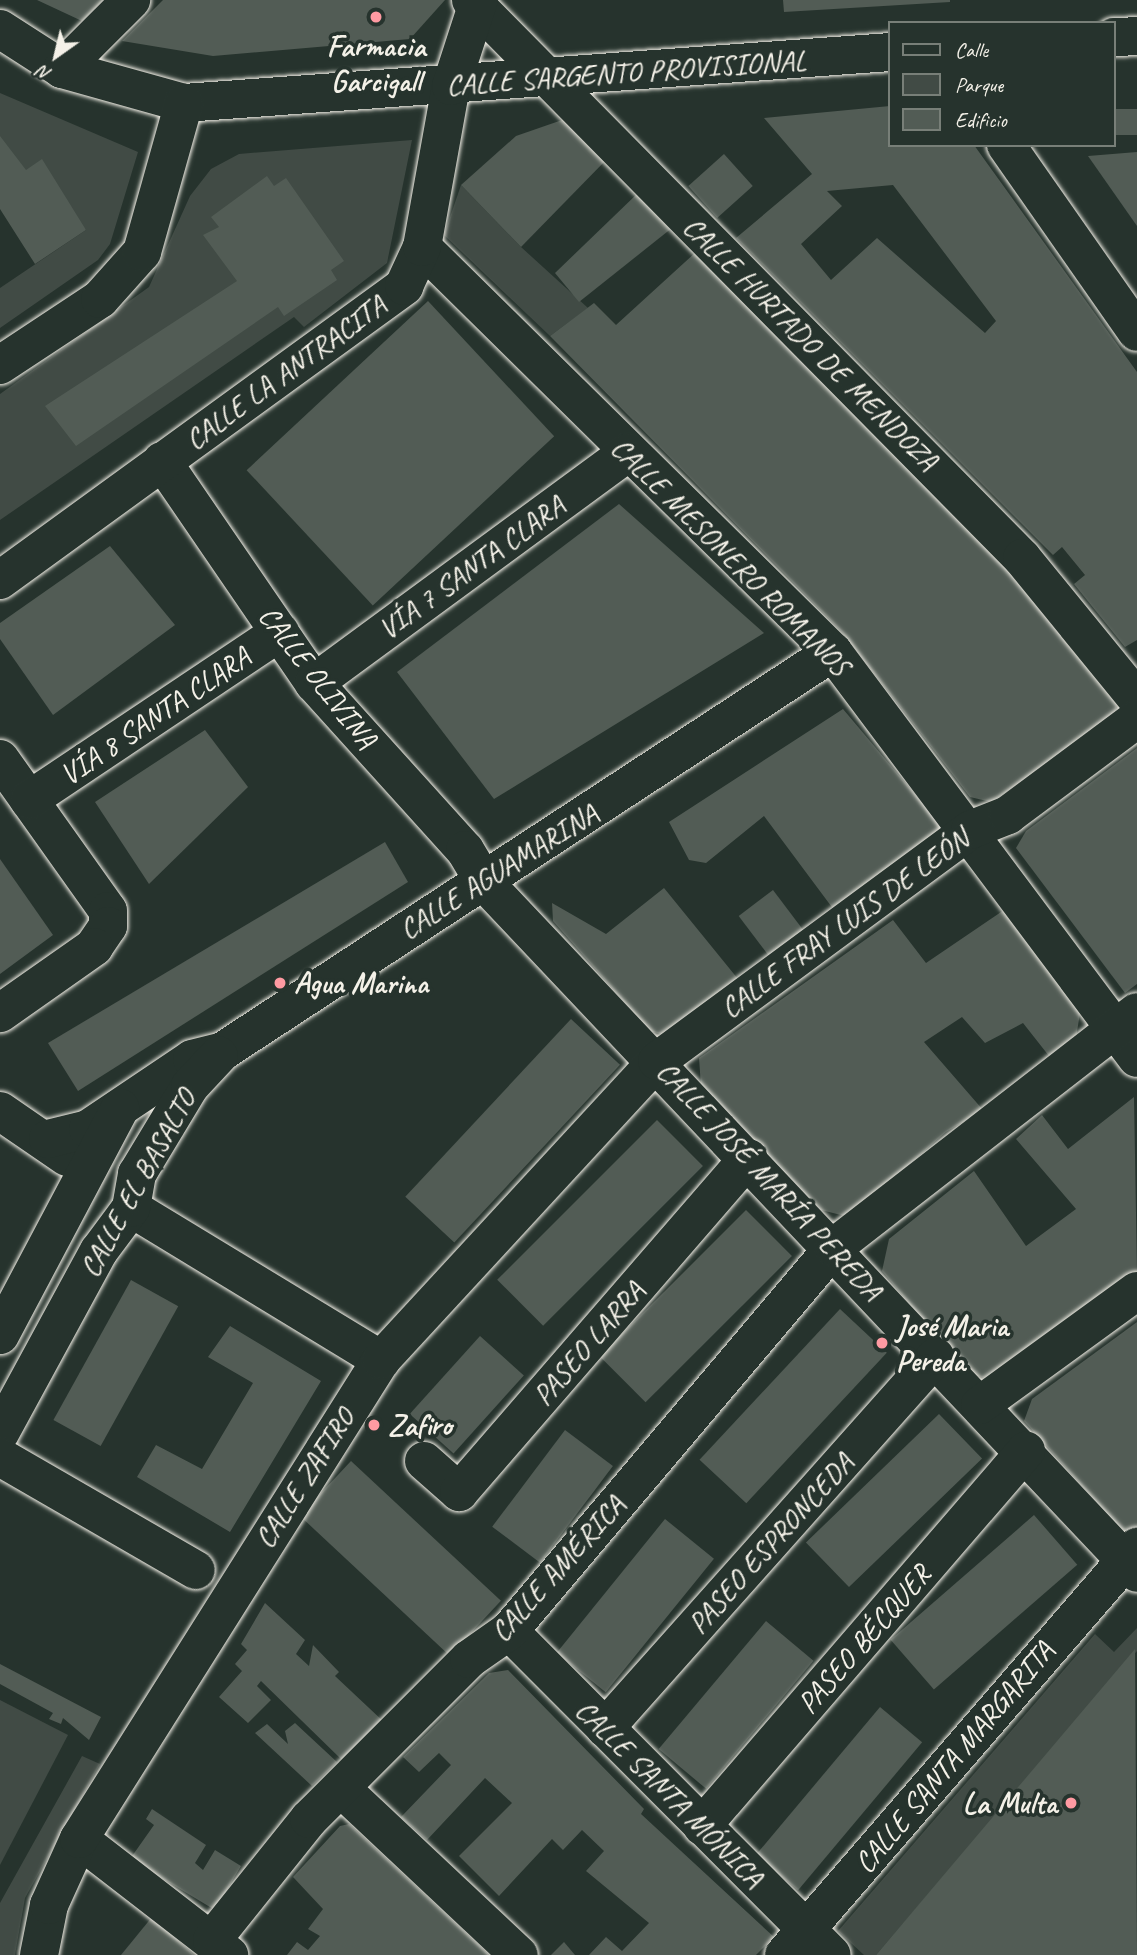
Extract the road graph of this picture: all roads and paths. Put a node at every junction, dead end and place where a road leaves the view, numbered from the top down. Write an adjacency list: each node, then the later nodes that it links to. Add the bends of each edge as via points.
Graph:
1 (131, 0): 7 (street)
2 (475, 2): 8 (street, CALLE HURTADO DE MENDOZA); 9 (street, CALLE LA ANTRACITA)
3 (0, 29): 7 (street, CALLE SARGENTO PROVISIONAL)
4 (1137, 36): 5 (street)
5 (1116, 37)
6 (888, 52): 8 (street, CALLE SARGENTO PROVISIONAL)
7 (62, 69): 10 (street, CALLE SARGENTO PROVISIONAL)
8 (549, 77): 9 (street, CALLE SARGENTO PROVISIONAL); 21 (street, CALLE HURTADO DE MENDOZA, via 1022,558)
9 (451, 86): 10 (street, CALLE SARGENTO PROVISIONAL); 12 (street, CALLE LA ANTRACITA)
10 (184, 103): 14 (street, via 142,252 100,299)
11 (1007, 147): 13 (street)
12 (422, 247): 15 (street, CALLE MESONERO ROMANOS); 16 (street, CALLE LA ANTRACITA, via 404,286)
13 (1137, 332)
14 (0, 365)
15 (628, 452): 19 (street, CALLE MESONERO ROMANOS); 20 (street, VÍA 7 SANTA CLARA)
16 (162, 461): 17 (street, CALLE LA ANTRACITA); 18 (street, CALLE OLIVINA)
17 (0, 580)
18 (280, 632): 20 (street, CALLE OLIVINA); 24 (street, VÍA 8 SANTA CLARA)
19 (833, 652): 25 (street, CALLE MESONERO ROMANOS); 26 (street, CALLE AGUAMARINA)
20 (314, 682): 26 (street, CALLE OLIVINA, via 465,850)
21 (1137, 699)
22 (1137, 719): 25 (street, CALLE FRAY LUIS DE LEÓN, via 1008,815)
23 (0, 759): 24 (street)
24 (29, 800): 27 (street, via 108,911 108,926 94,947)
25 (970, 830): 28 (street, CALLE MESONERO ROMANOS); 30 (street, CALLE FRAY LUIS DE LEÓN)
26 (485, 883): 29 (street, CALLE AGUAMARINA); 30 (street, CALLE JOSÉ MARÍA PEREDA)
27 (0, 1013)
28 (1130, 1033): 37 (street, CALLE AMÉRICA)
29 (223, 1051): 31 (street, CALLE AGUAMARINA, via 192,1059); 36 (street, CALLE EL BASALTO, via 190,1086)
30 (657, 1061): 34 (street, CALLE JOSÉ MARÍA PEREDA); 41 (street, CALLE ZAFIRO)
31 (121, 1105): 33 (street, CALLE AGUAMARINA, via 88,1129); 35 (street); 36 (street, via 151,1126)
32 (0, 1111): 33 (street)
33 (48, 1139): 35 (street)
34 (748, 1158): 37 (street, CALLE JOSÉ MARÍA PEREDA); 46 (street, PASEO LARRA, via 459,1492)
35 (88, 1175): 36 (street, via 104,1180); 39 (street)
36 (141, 1176): 41 (street); 43 (street, CALLE EL BASALTO)
37 (834, 1247): 40 (street, CALLE JOSÉ MARÍA PEREDA); 49 (street, CALLE AMÉRICA)
38 (1137, 1292): 42 (street)
39 (0, 1335)
40 (935, 1357): 42 (street, CALLE JOSÉ MARÍA PEREDA); 50 (street, PASEO ESPRONCEDA)
41 (381, 1360): 53 (street, CALLE ZAFIRO)
42 (980, 1405): 44 (street, CALLE JOSÉ MARÍA PEREDA)
43 (0, 1433)
44 (1026, 1451): 47 (street, CALLE JOSÉ MARÍA PEREDA); 52 (street, PASEO BÉCQUER)
45 (0, 1457): 48 (street)
46 (424, 1461)
47 (1132, 1559): 55 (street, CALLE SANTA MARGARITA)
48 (196, 1570)
49 (509, 1631): 50 (street, CALLE SANTA MÓNICA); 51 (street, CALLE AMÉRICA, via 469,1659)
50 (605, 1728): 52 (street, CALLE SANTA MÓNICA)
51 (344, 1790): 54 (street, CALLE AMÉRICA, via 309,1819); 57 (street)
52 (702, 1826): 55 (street, CALLE SANTA MÓNICA)
53 (79, 1839): 54 (street); 56 (street, CALLE ZAFIRO, via 49,1905)
54 (220, 1947)
55 (807, 1947)
56 (39, 1955)
57 (519, 1955)

